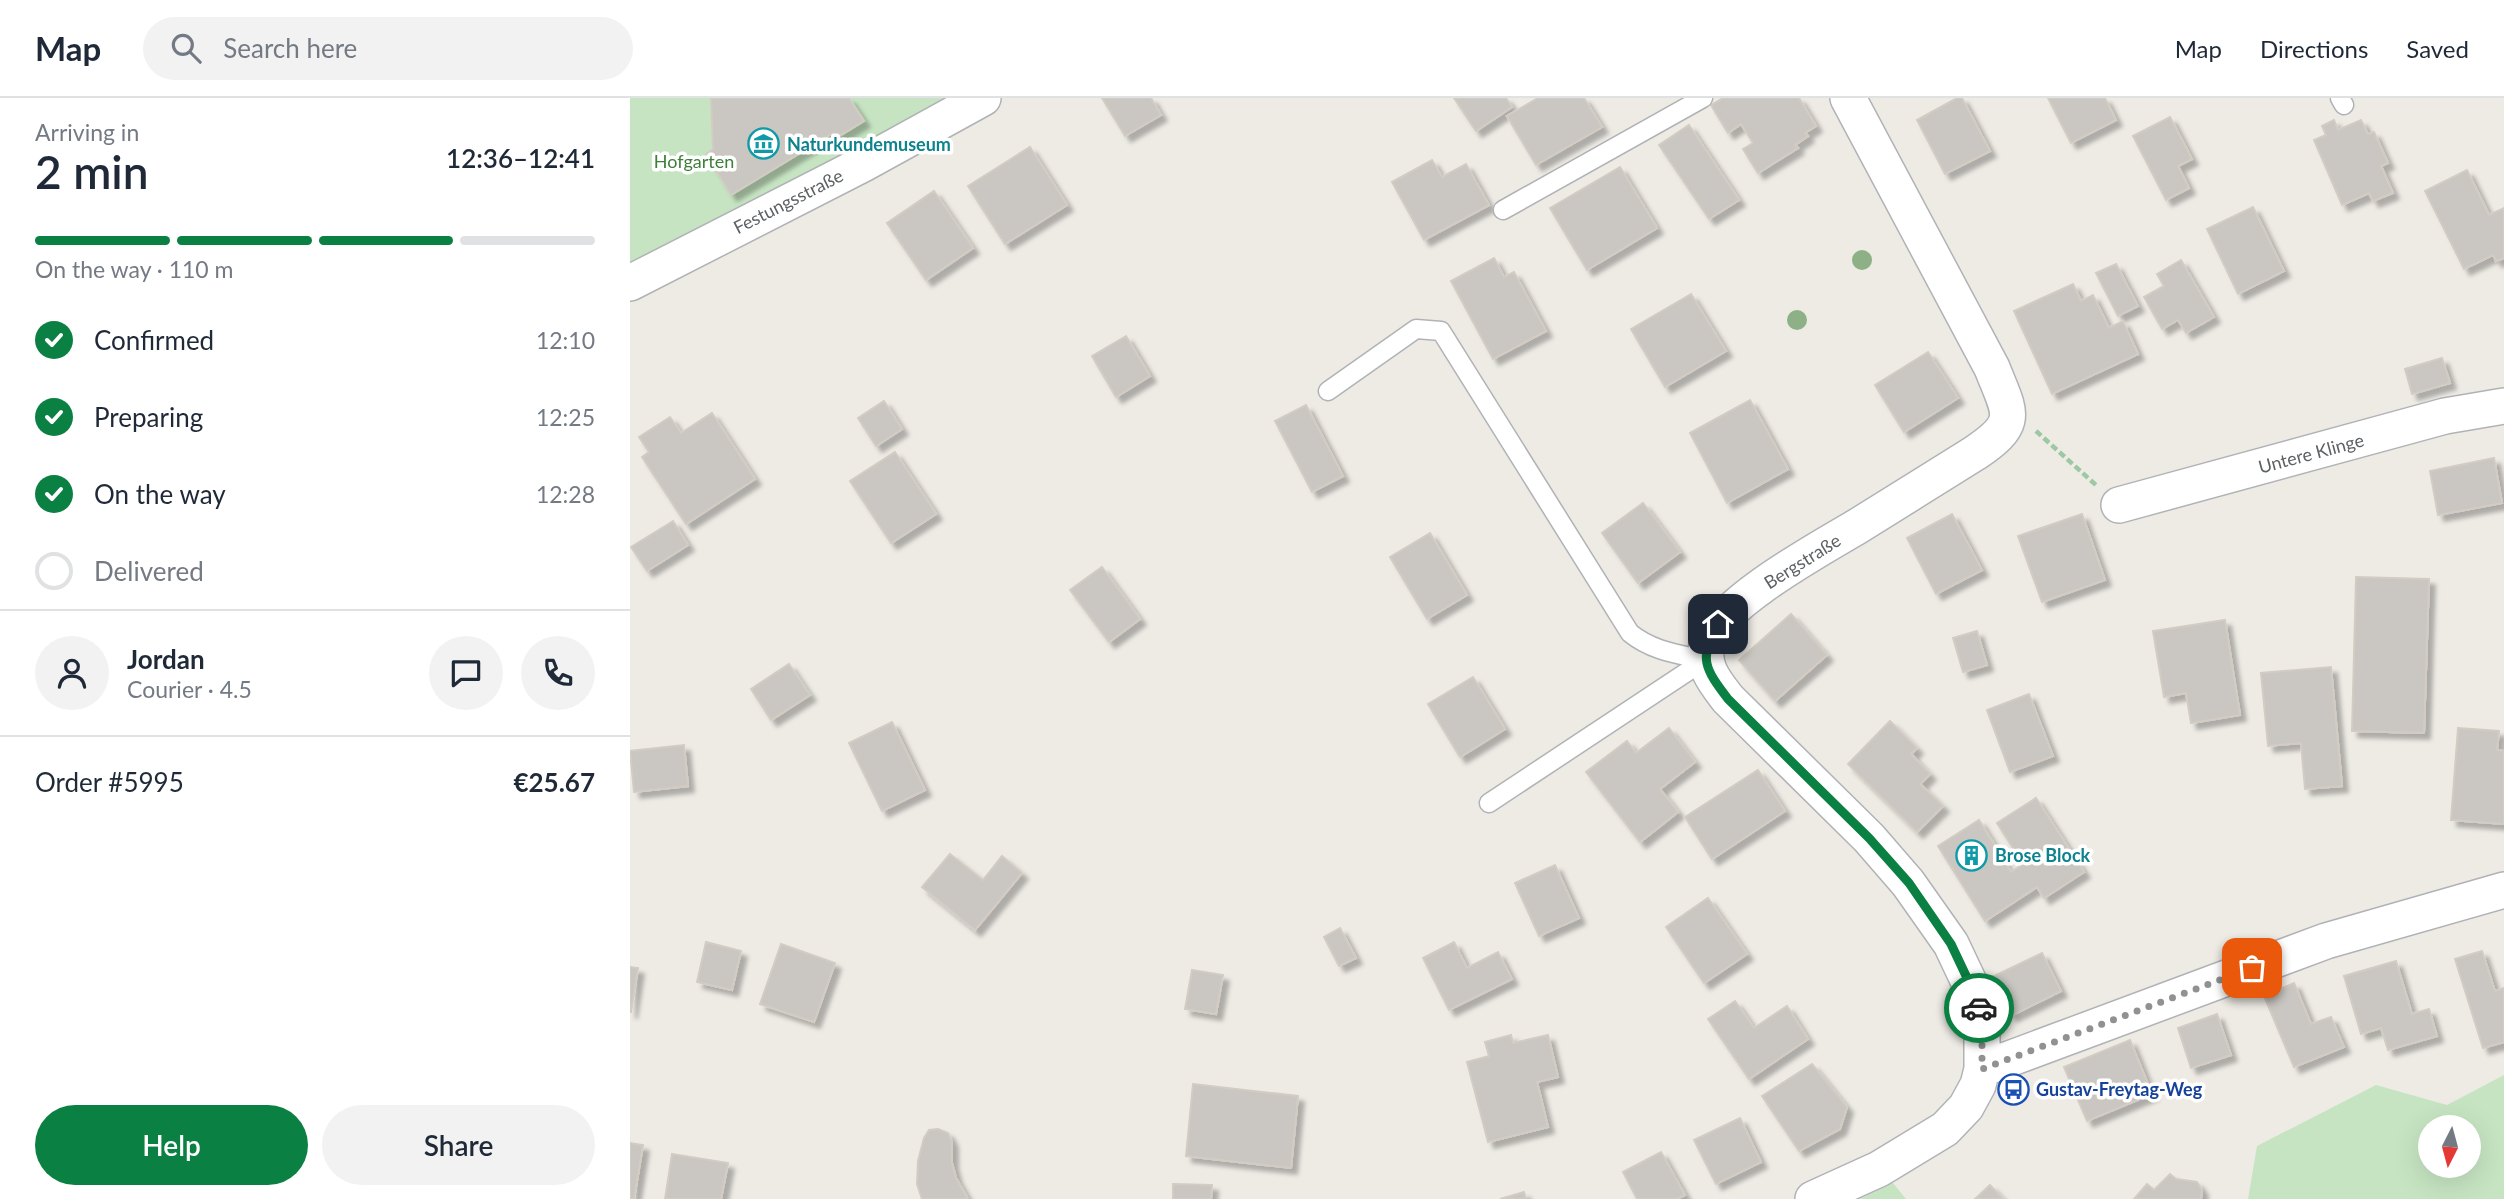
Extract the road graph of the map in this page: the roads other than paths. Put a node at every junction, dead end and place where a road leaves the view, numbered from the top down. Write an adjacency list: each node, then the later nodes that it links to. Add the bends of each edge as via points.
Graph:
1 (983, 98): 5 (street, Festungsstraße)
2 (1703, 98): 4 (lane)
3 (1848, 98): 9 (street, Bergstraße, via 1992,368 2007,405 2007,421 1998,437 1761,586 1718,624 1708,641)
4 (1503, 210)
5 (630, 283)
6 (1328, 391): 9 (lane, via 1416,330 1441,331 1630,633 1658,649)
7 (2504, 406): 8 (street, Untere Klinge, via 2445,416)
8 (2119, 505)
9 (1705, 660): 10 (lane); 12 (street, via 1728,699 1909,883 1951,944 1977,999)
10 (1489, 803)
11 (2504, 890): 12 (street, via 2326,941)
12 (1982, 1069): 13 (street, via 1966,1107 1945,1129 1879,1169)
13 (1813, 1199)

